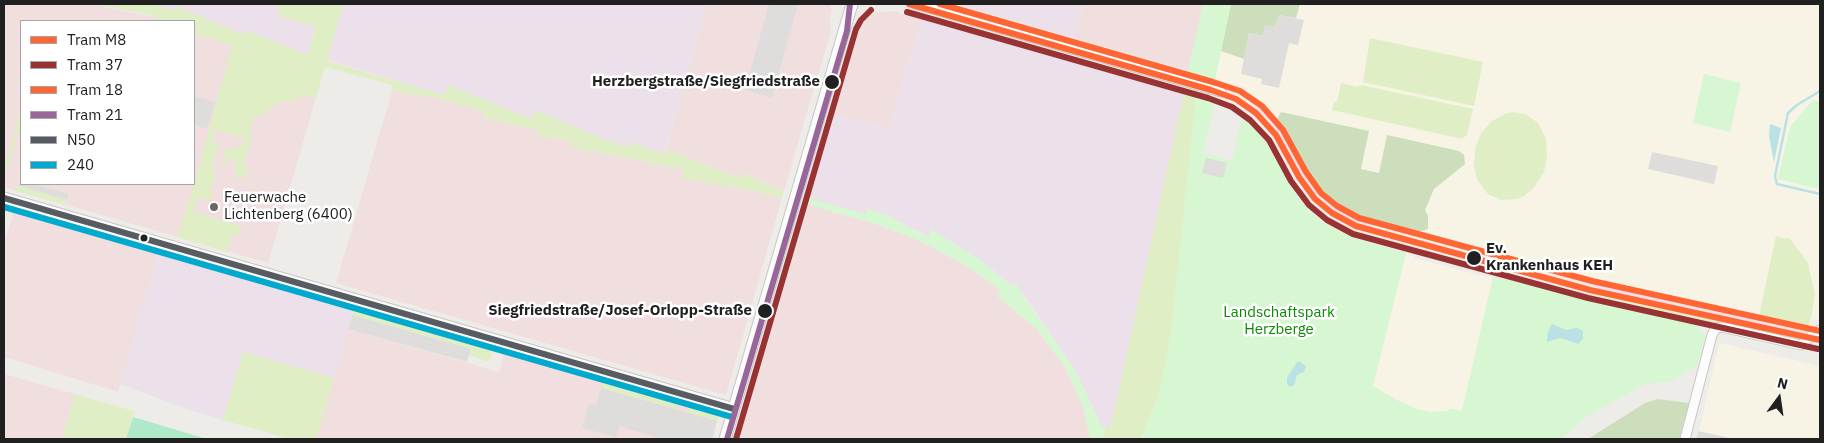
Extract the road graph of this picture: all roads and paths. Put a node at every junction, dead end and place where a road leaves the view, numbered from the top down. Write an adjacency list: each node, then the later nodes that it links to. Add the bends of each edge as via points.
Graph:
1 (852, 4): 6 (street)
2 (915, 4): 3 (street)
3 (1222, 92)
4 (4, 198): 6 (street)
5 (1820, 330): 8 (street, via 1801,345 1716,328)
6 (734, 410): 7 (street)
7 (725, 439)
8 (1685, 439)

